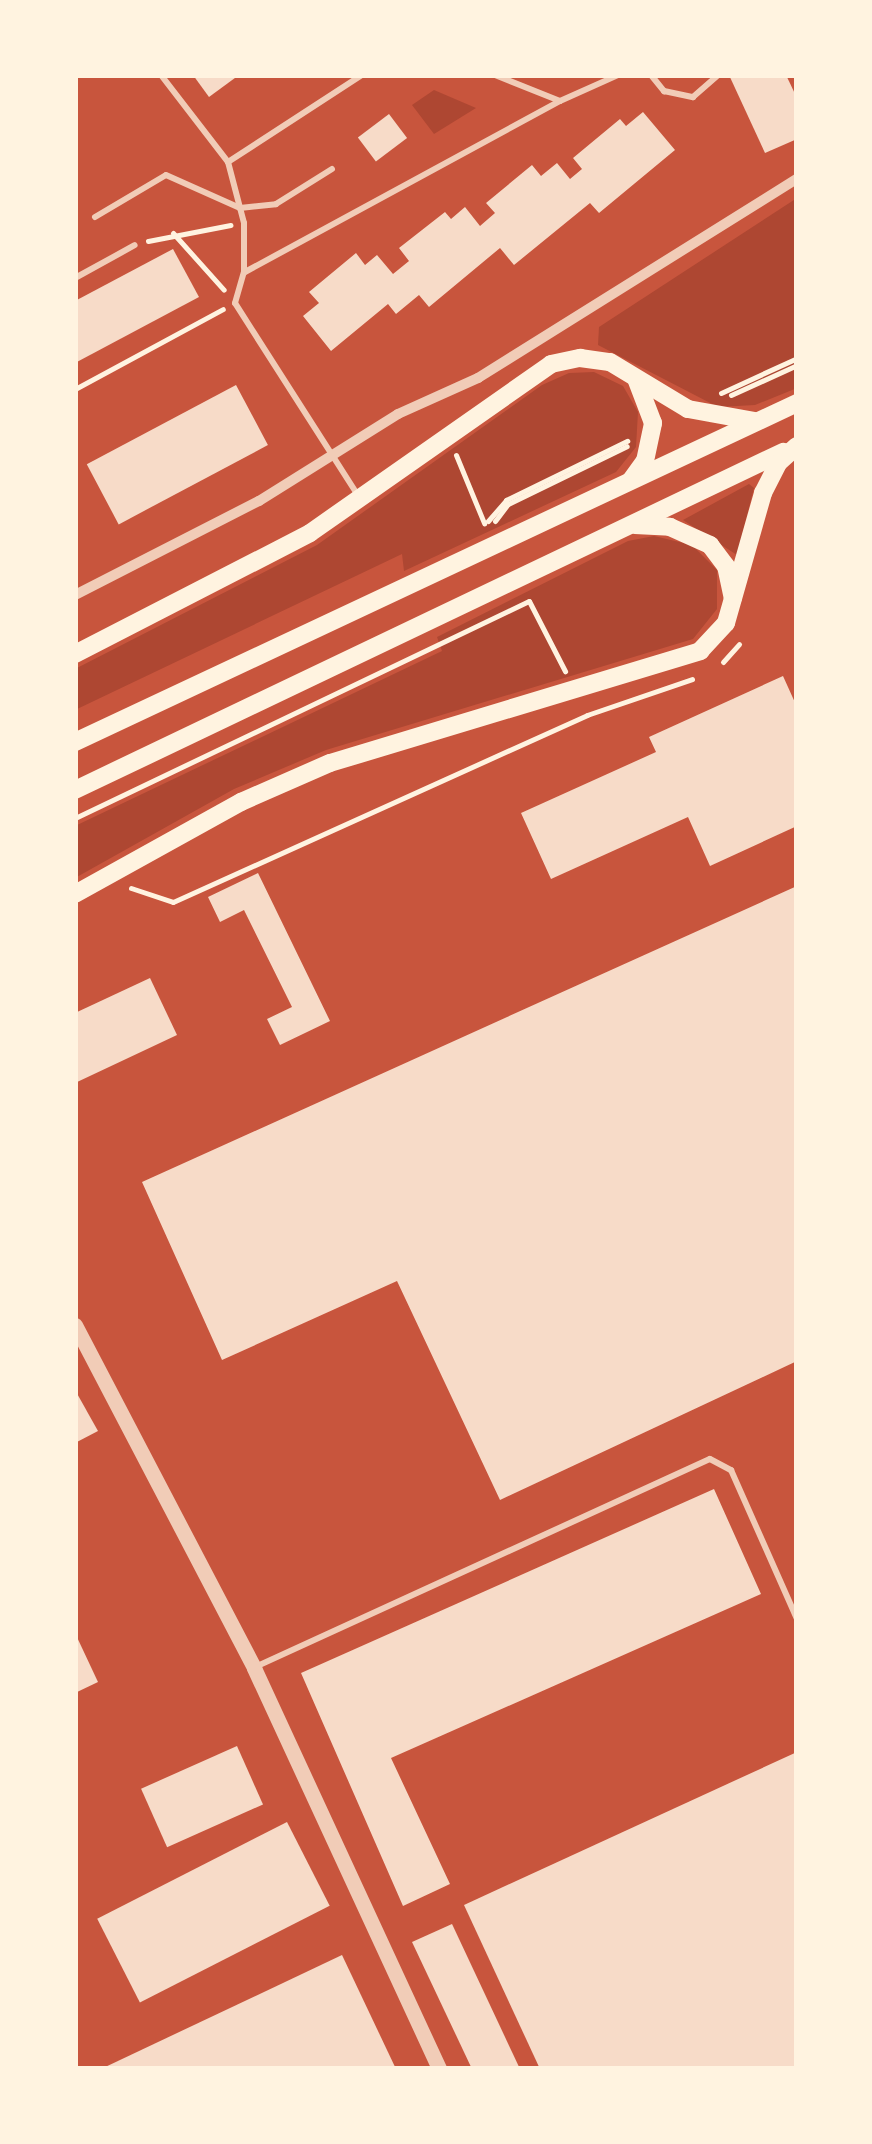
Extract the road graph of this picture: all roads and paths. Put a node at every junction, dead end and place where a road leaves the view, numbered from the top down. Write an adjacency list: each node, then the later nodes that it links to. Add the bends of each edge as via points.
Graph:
1 (161, 75): 8 (lane)
2 (362, 75): 8 (lane)
3 (495, 75): 7 (lane)
4 (618, 75): 7 (lane)
5 (651, 75): 6 (lane, via 664,90 693,97)
6 (718, 75)
7 (560, 100): 16 (lane)
8 (228, 162): 11 (lane)
9 (332, 169): 11 (lane, via 276,204)
10 (797, 178): 28 (street, via 578,320)
11 (240, 208): 12 (lane, via 166,176); 13 (lane)
12 (95, 217)
13 (244, 224): 14 (path); 16 (lane)
14 (173, 233): 15 (path); 18 (path)
15 (135, 245): 17 (lane)
16 (244, 272): 18 (lane)
17 (75, 278)
18 (236, 303): 21 (path); 28 (lane)
19 (797, 365): 23 (path)
20 (632, 376): 23 (main road); 25 (main road, via 652,409); 26 (main road, via 596,359 551,364)
21 (75, 389)
22 (797, 403): 24 (main road)
23 (696, 412): 24 (main road, via 744,422)
24 (770, 416): 29 (main road)
25 (652, 434): 26 (path, via 508,504 474,530 488,521); 29 (main road, via 640,469)
26 (448, 436): 30 (main road)
27 (797, 446): 31 (main road); 33 (main road, via 768,481)
28 (335, 453): 30 (lane); 32 (street, via 260,501)
29 (622, 486): 40 (main road)
30 (360, 500): 35 (main road, via 264,559)
31 (621, 530): 33 (main road, via 670,527 710,545 730,576); 41 (main road)
32 (75, 596)
33 (730, 614): 38 (main road, via 700,651)
34 (746, 633): 36 (path)
35 (75, 654)
36 (711, 670)
37 (702, 674): 39 (path)
38 (576, 692): 39 (path); 42 (path, via 528,601); 43 (main road, via 286,781)
39 (588, 714): 44 (path)
40 (75, 742)
41 (75, 790)
42 (75, 818)
43 (75, 894)
44 (173, 902)
45 (75, 1325): 47 (street)
46 (797, 1619): 47 (lane, via 731,1470 710,1459)
47 (254, 1668): 48 (street)
48 (439, 2069)

